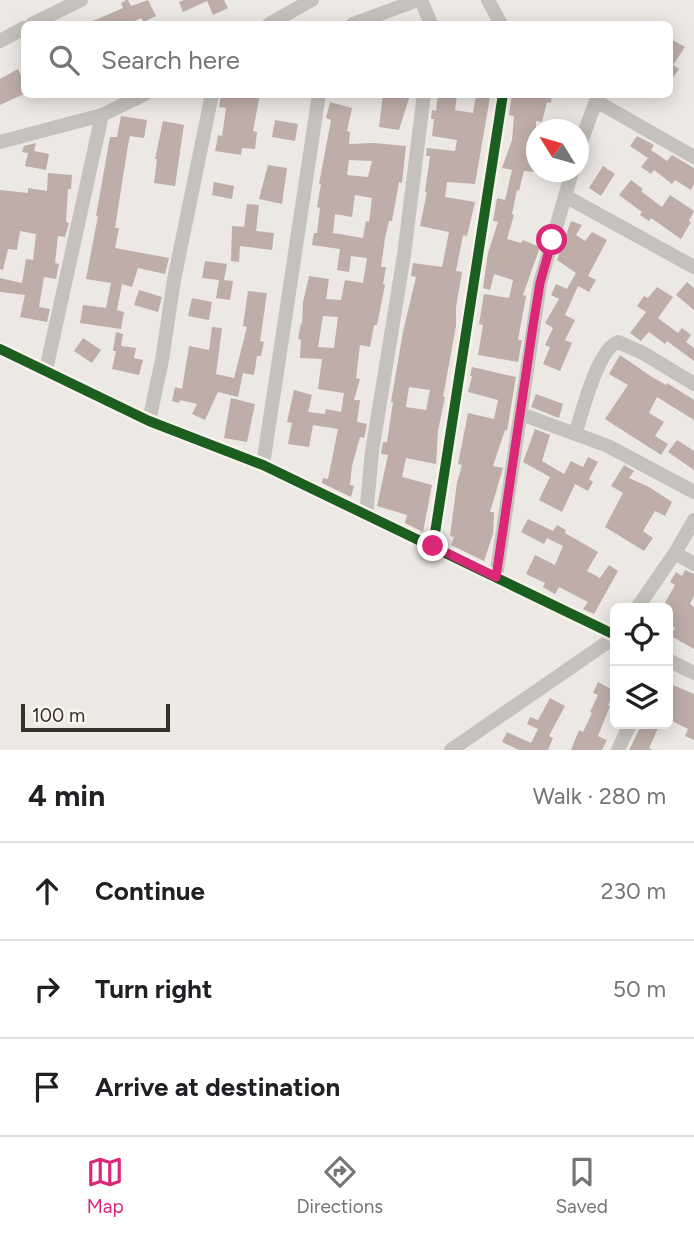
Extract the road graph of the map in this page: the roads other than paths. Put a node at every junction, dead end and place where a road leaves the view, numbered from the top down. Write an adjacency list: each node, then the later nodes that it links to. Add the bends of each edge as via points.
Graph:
1 (81, 0): 5 (street)
2 (312, 0): 6 (street)
3 (420, 0): 7 (street); 8 (street)
4 (488, 0): 9 (street)
5 (38, 21)
6 (274, 21)
7 (361, 21)
8 (429, 21)
9 (499, 21)
10 (21, 30): 11 (street)
11 (0, 41)
12 (137, 98): 17 (street)
13 (211, 98): 28 (street)
14 (318, 98): 30 (street)
15 (424, 98): 32 (street)
16 (502, 98): 34 (street)
17 (102, 115): 19 (street); 25 (street)
18 (589, 121): 20 (street, via 596,101)
19 (0, 142)
20 (694, 157)
21 (569, 182): 22 (street)
22 (565, 196): 23 (street); 27 (street, via 540,283)
23 (694, 267)
24 (0, 349): 25 (street)
25 (46, 370): 28 (street)
26 (694, 384): 29 (street, via 643,354 618,342 611,344 599,362)
27 (521, 414): 29 (street); 37 (street)
28 (149, 421): 30 (street)
29 (575, 434): 31 (street, via 645,464)
30 (263, 465): 32 (street)
31 (694, 492)
32 (366, 516): 34 (street)
33 (694, 520): 35 (street)
34 (433, 546): 37 (street)
35 (676, 553): 36 (street); 38 (street)
36 (694, 564)
37 (496, 577): 39 (street)
38 (641, 603)
39 (610, 634)
40 (610, 639): 44 (street)
41 (673, 662): 42 (street)
42 (694, 673)
43 (628, 729): 45 (street)
44 (451, 750)
45 (618, 750)

